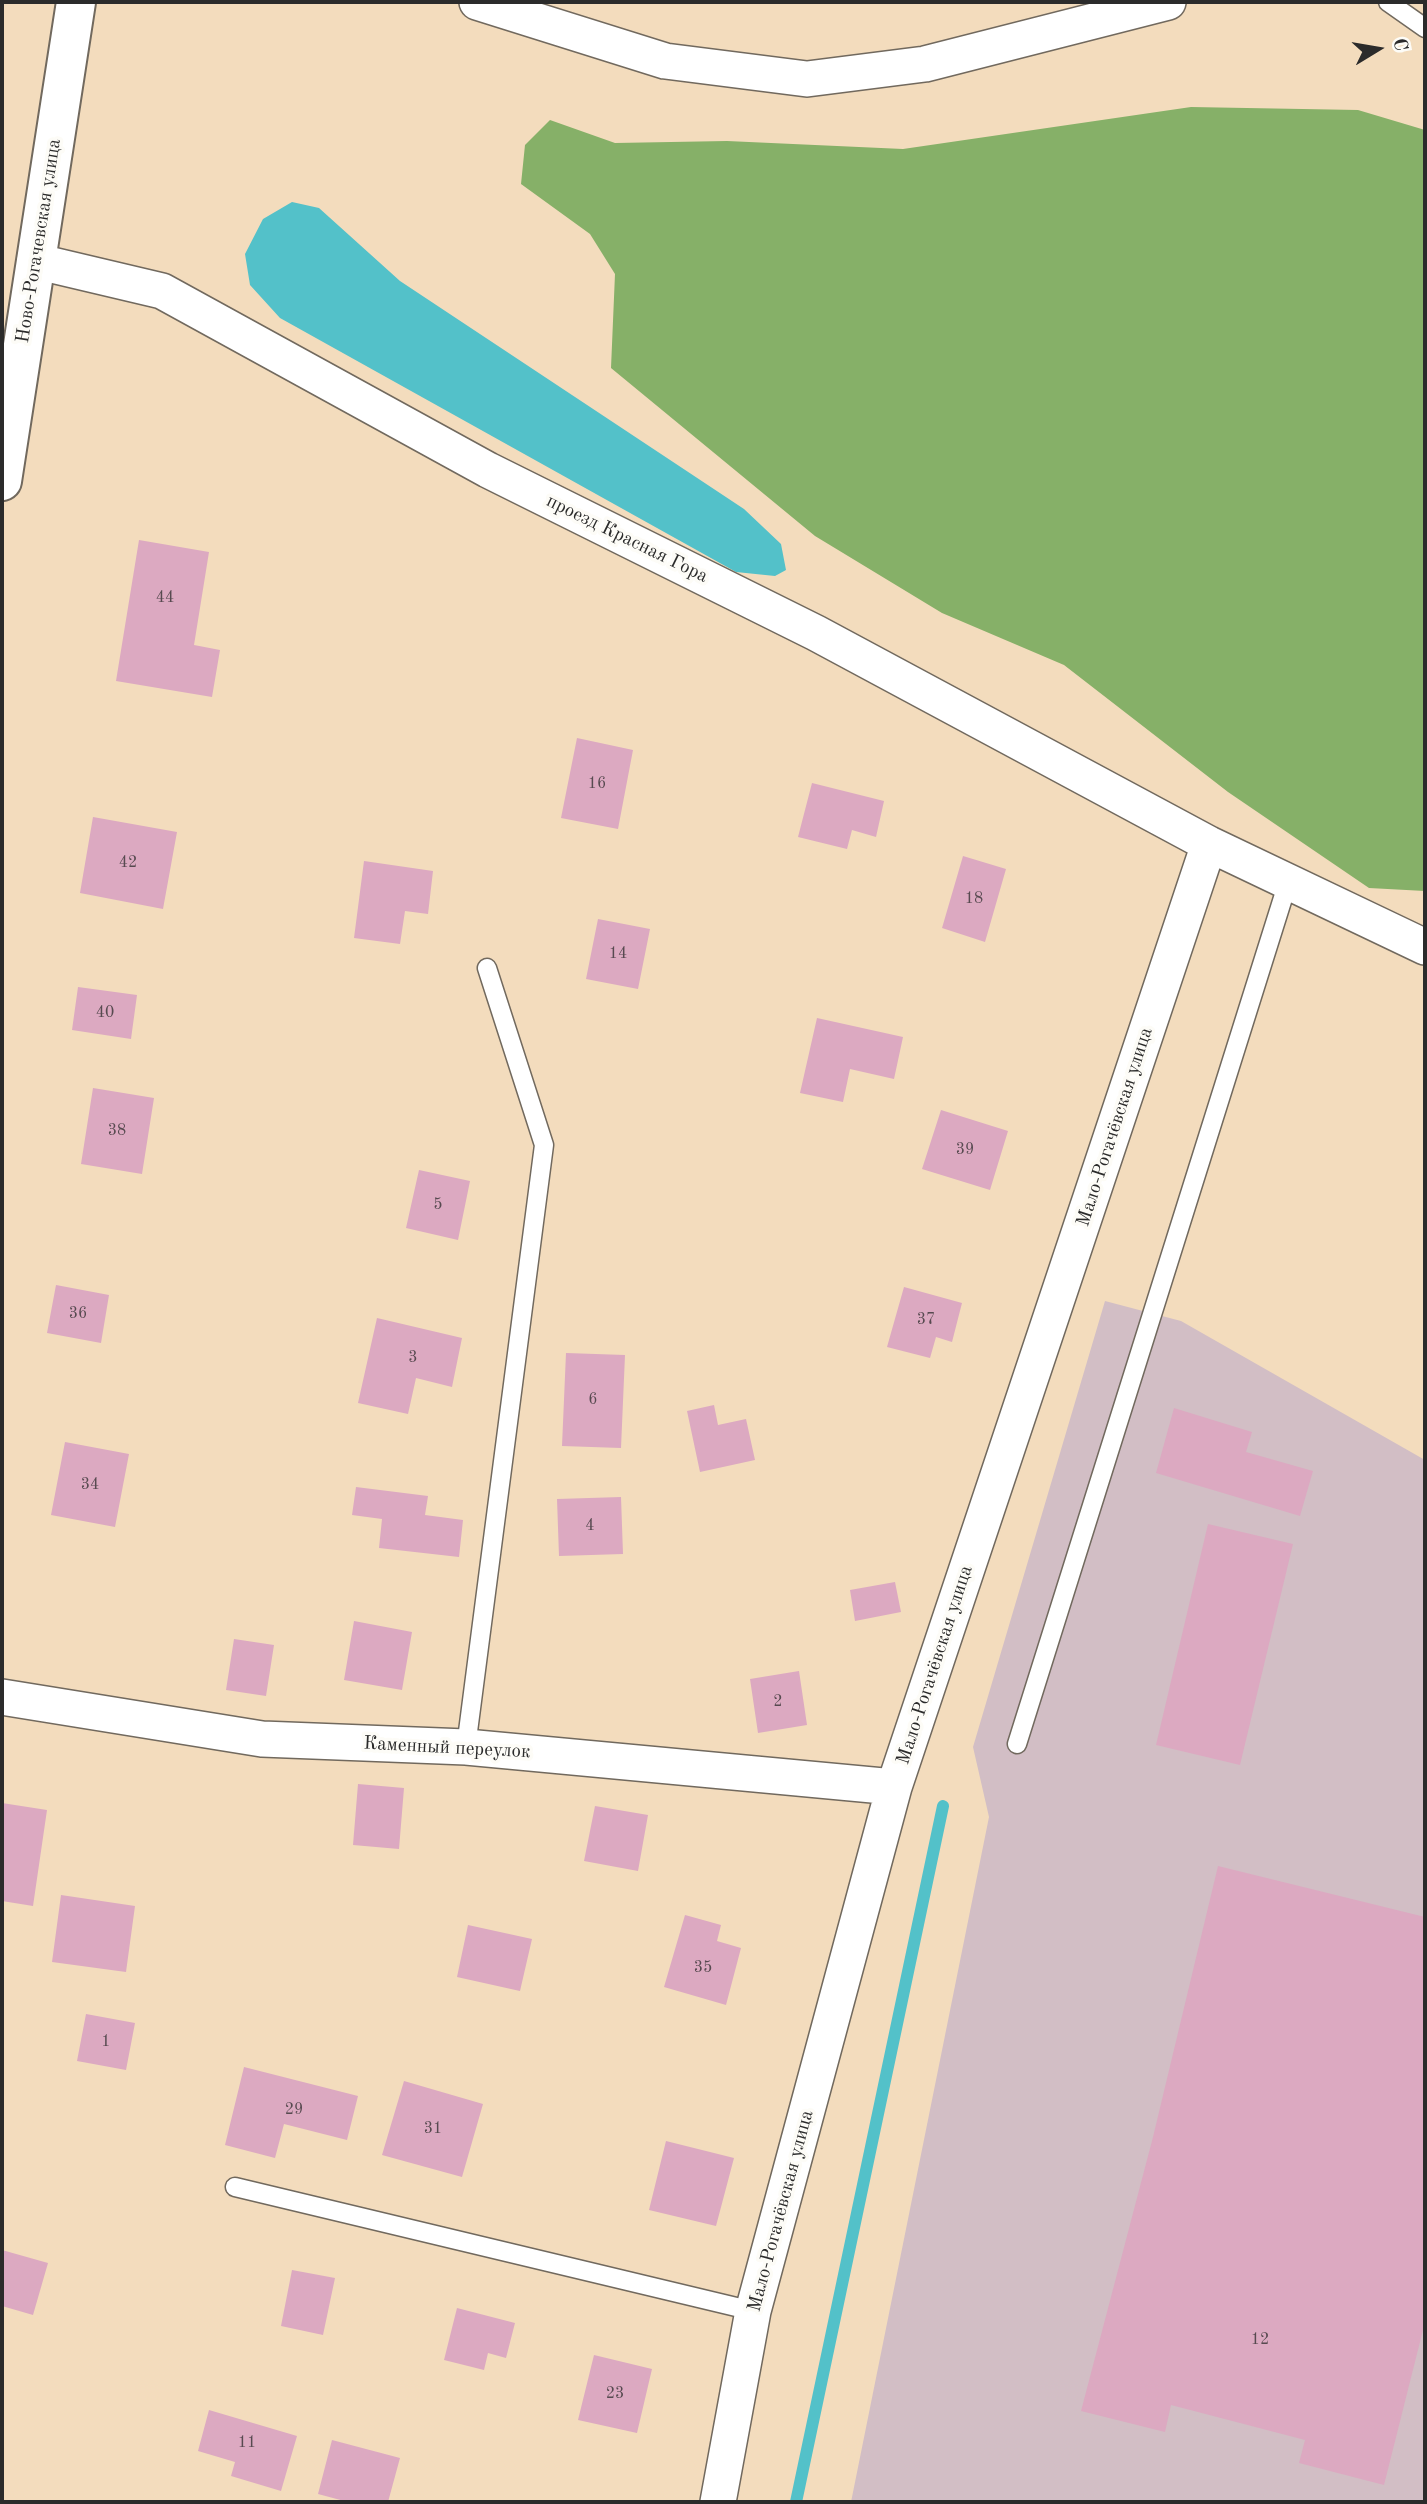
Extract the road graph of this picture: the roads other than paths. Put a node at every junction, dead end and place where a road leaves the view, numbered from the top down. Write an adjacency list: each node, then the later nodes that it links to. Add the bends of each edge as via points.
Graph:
1 (76, 2): 6 (main road, Ново-Рогачевская улица)
2 (477, 2): 3 (street, via 665,61 807,79 925,64)
3 (1168, 2)
4 (1388, 2): 5 (lane)
5 (1425, 28)
6 (35, 261): 7 (main road, Ново-Рогачевская улица); 8 (street, проезд Красная Гора, via 163,292 488,470 816,633)
7 (2, 481)
8 (1209, 844): 9 (street, проезд Красная Гора); 15 (street, Мало-Рогачёвская улица)
9 (1287, 881): 10 (street, проезд Красная Гора); 13 (lane)
10 (1425, 947)
11 (487, 968): 14 (lane, via 544,1145)
12 (2, 1697): 14 (street, Каменный переулок, via 262,1739)
13 (1017, 1744)
14 (466, 1747): 15 (street, Каменный переулок)
15 (894, 1787): 17 (street, Мало-Рогачёвская улица)
16 (235, 2187): 17 (lane)
17 (753, 2311): 18 (street, Мало-Рогачёвская улица)
18 (718, 2502)

